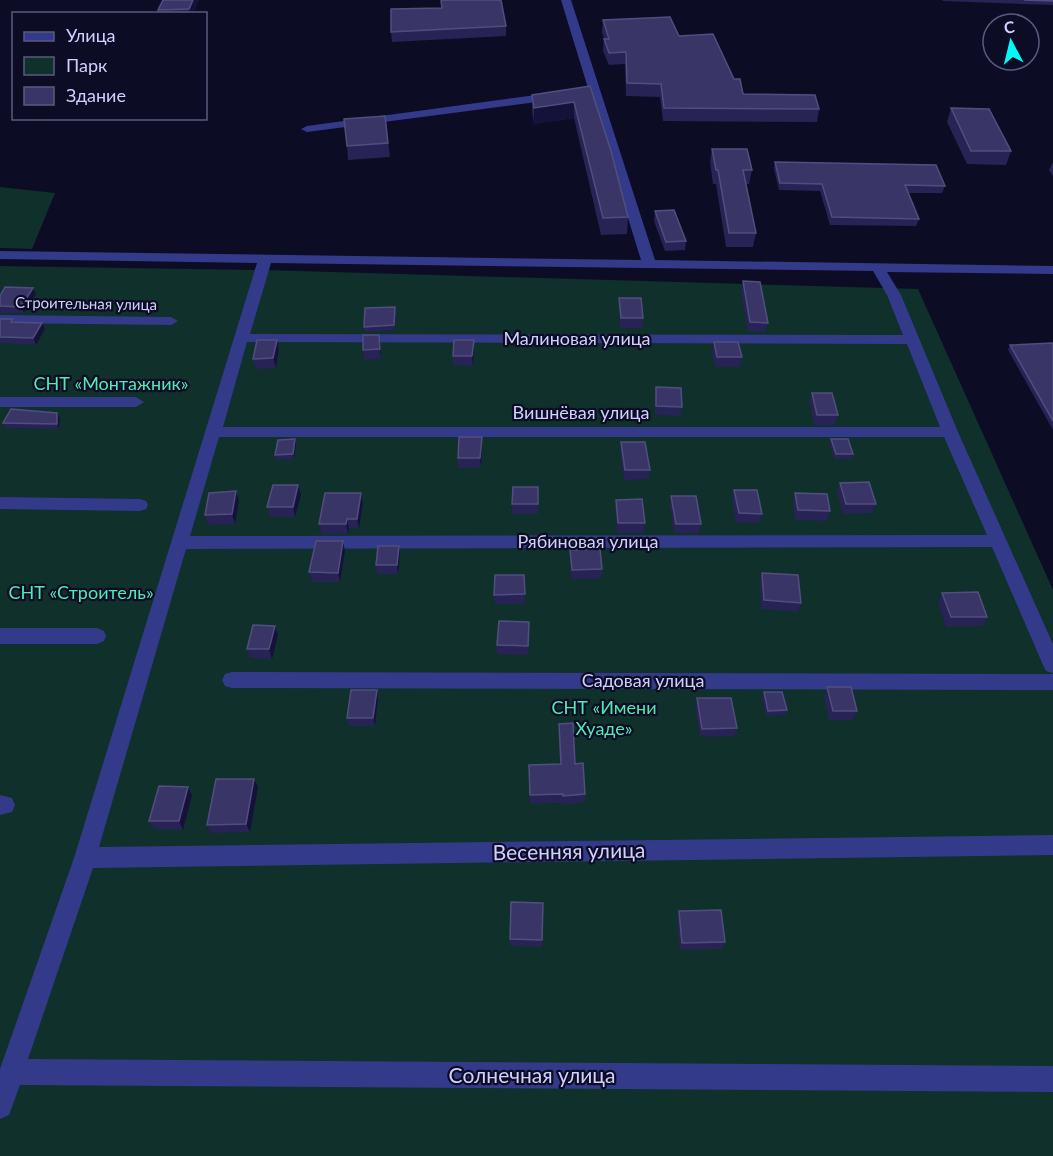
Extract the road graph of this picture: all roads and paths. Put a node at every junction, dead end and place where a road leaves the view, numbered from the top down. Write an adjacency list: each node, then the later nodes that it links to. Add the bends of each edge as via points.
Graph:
1 (566, 0): 2 (street)
2 (594, 91): 3 (street); 6 (street)
3 (308, 129)
4 (0, 255): 5 (street)
5 (265, 259): 6 (street); 11 (street)
6 (649, 264): 7 (street)
7 (877, 267): 8 (street); 12 (street)
8 (1053, 270)
9 (0, 319): 10 (street, Строительная улица)
10 (171, 321)
11 (241, 338): 12 (street, Малиновая улица); 15 (street)
12 (913, 340): 16 (street)
13 (0, 402): 14 (street)
14 (136, 402)
15 (213, 432): 16 (street, Вишнёвая улица); 20 (street)
16 (950, 432): 19 (street)
17 (0, 503): 18 (street)
18 (140, 505)
19 (997, 541): 20 (street, Рябиновая улица); 23 (street)
20 (180, 543): 27 (street)
21 (0, 636): 22 (street)
22 (97, 636)
23 (1053, 665)
24 (232, 680): 25 (street, Садовая улица)
25 (1053, 682)
26 (1053, 846): 27 (street, Весенняя улица)
27 (85, 858): 28 (street)
28 (12, 1072): 29 (street, Солнечная улица); 30 (street)
29 (1053, 1079)
30 (0, 1106)

